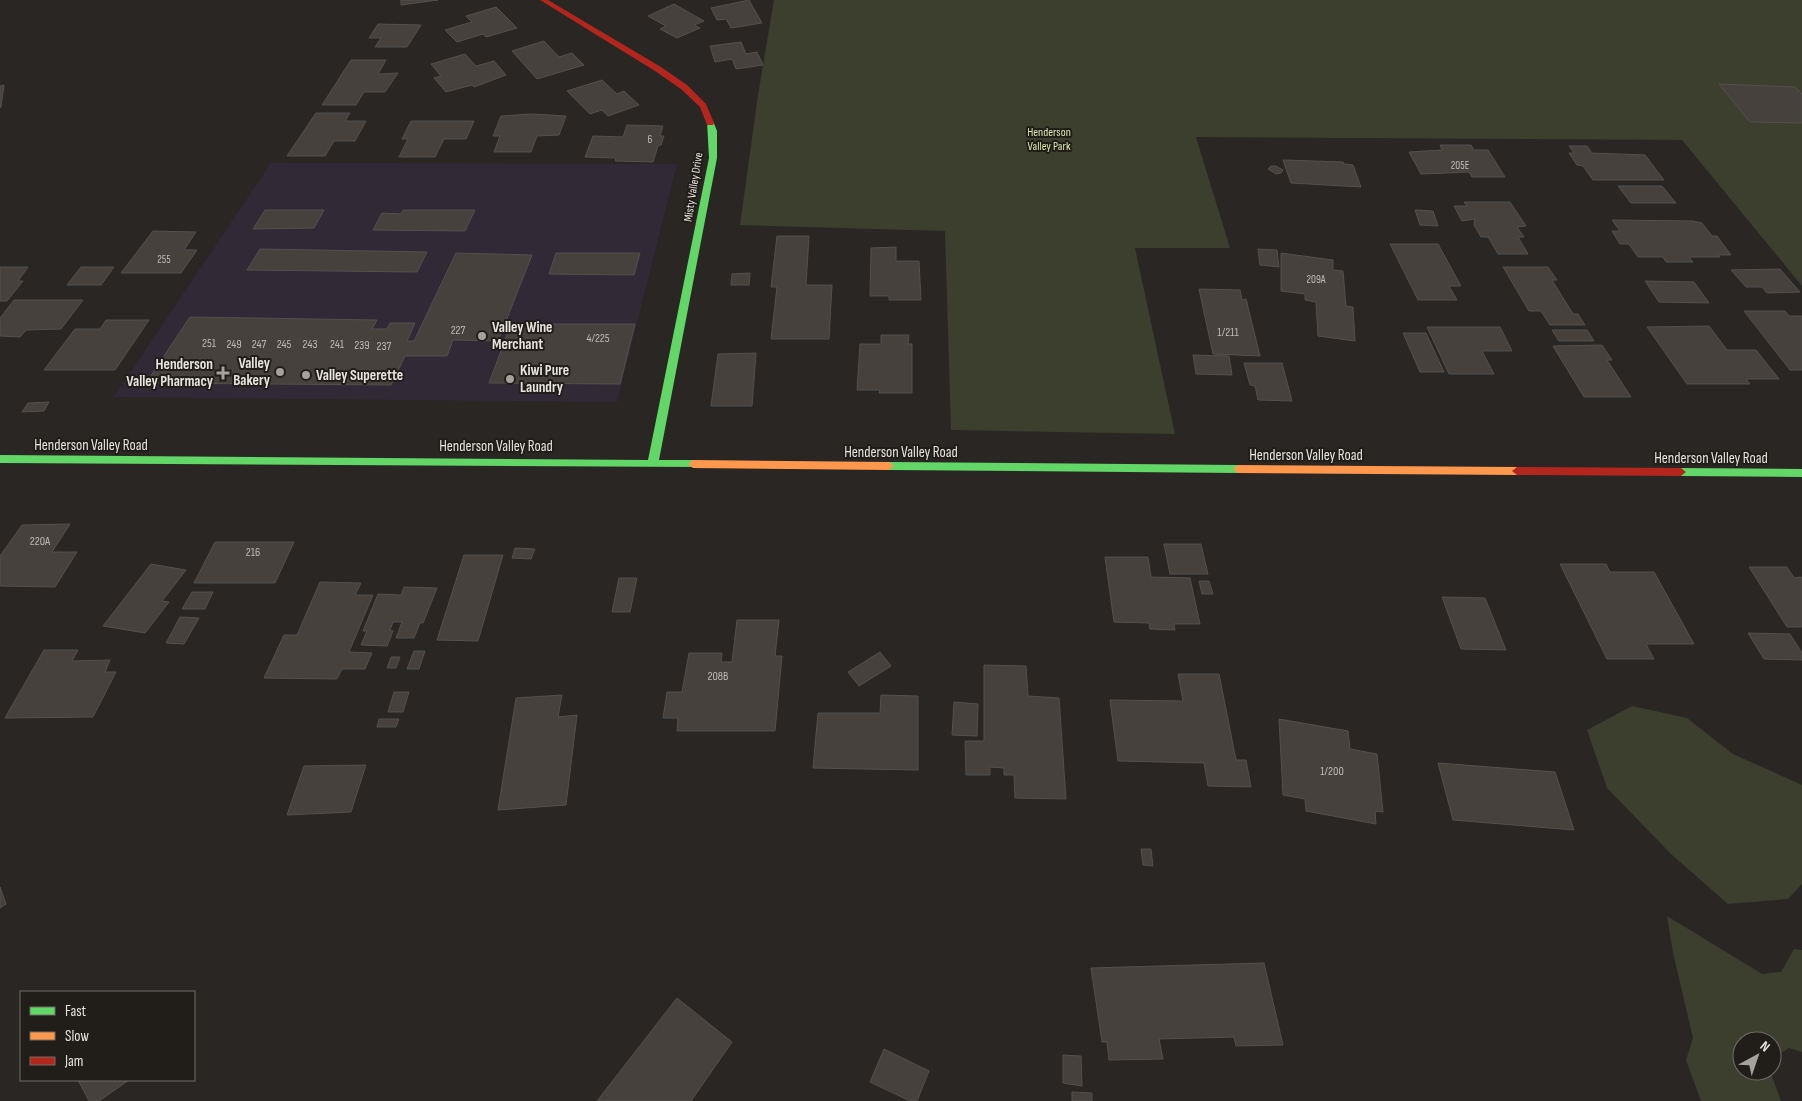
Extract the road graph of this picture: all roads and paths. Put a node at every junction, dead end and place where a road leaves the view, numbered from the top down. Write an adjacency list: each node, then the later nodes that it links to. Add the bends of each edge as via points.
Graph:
1 (543, 0): 3 (street, Misty Valley Drive, via 684,87 703,106 713,131 713,158)
2 (0, 459): 3 (street, Henderson Valley Road)
3 (653, 462): 4 (street, Henderson Valley Road, via 732,466)
4 (1802, 473)

